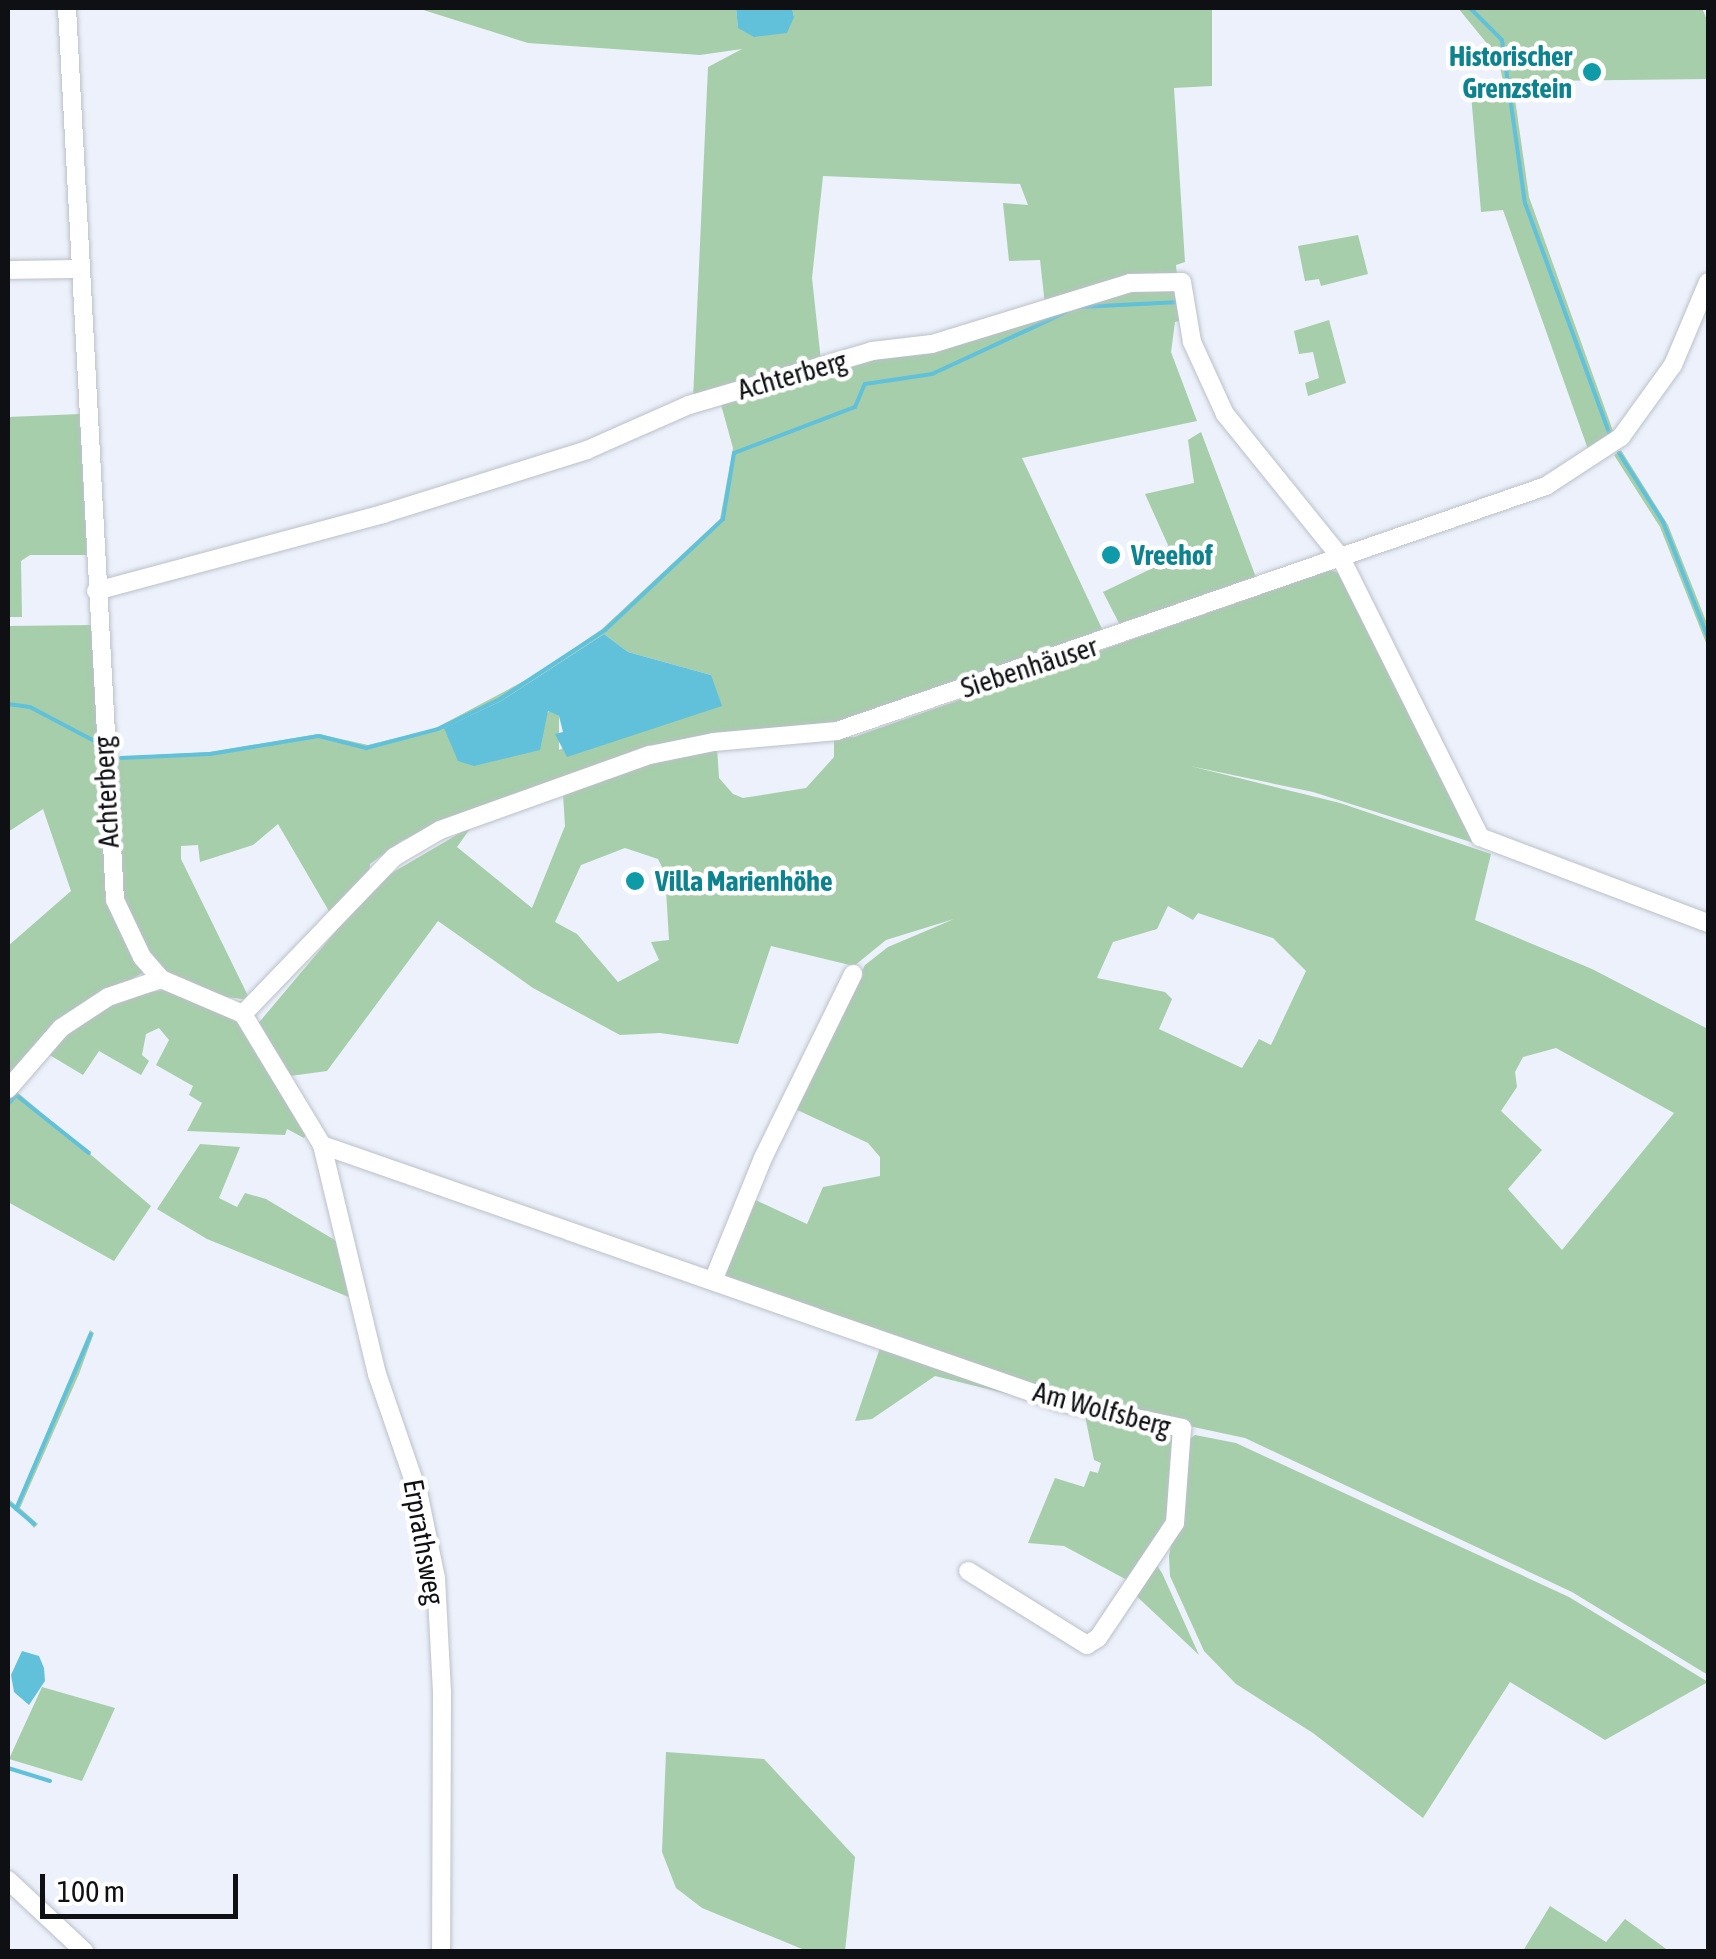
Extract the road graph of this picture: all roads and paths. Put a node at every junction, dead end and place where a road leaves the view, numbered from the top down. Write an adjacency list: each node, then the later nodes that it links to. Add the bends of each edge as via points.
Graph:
1 (67, 8): 2 (street, Achterberg)
2 (81, 269): 3 (street); 6 (street, Achterberg)
3 (8, 270)
4 (1708, 282): 5 (street, Siebenhäuser, via 1652,398 1622,437 1588,464 1546,486)
5 (1341, 558): 6 (street, Achterberg, via 1225,414 1192,342 1182,282 1161,281 1130,282 932,344 872,351 689,405 587,450 383,514); 7 (street, via 1480,837); 10 (street, Siebenhäuser, via 837,731 650,755 440,830 394,857)
6 (96, 591): 9 (street, Achterberg, via 112,882 142,958)
7 (1708, 923)
8 (853, 974): 13 (street, via 763,1158)
9 (160, 979): 10 (street); 11 (street, via 108,997 60,1028)
10 (243, 1014): 12 (street, Erprathsweg)
11 (8, 1089)
12 (322, 1145): 13 (street, Am Wolfsberg); 17 (street, Erprathsweg, via 436,1578 446,1866)
13 (713, 1282): 14 (street, Am Wolfsberg, via 1059,1402 1182,1428 1175,1522 1098,1638 1087,1645)
14 (968, 1571)
15 (8, 1880): 16 (street)
16 (85, 1952)
17 (440, 1952)

